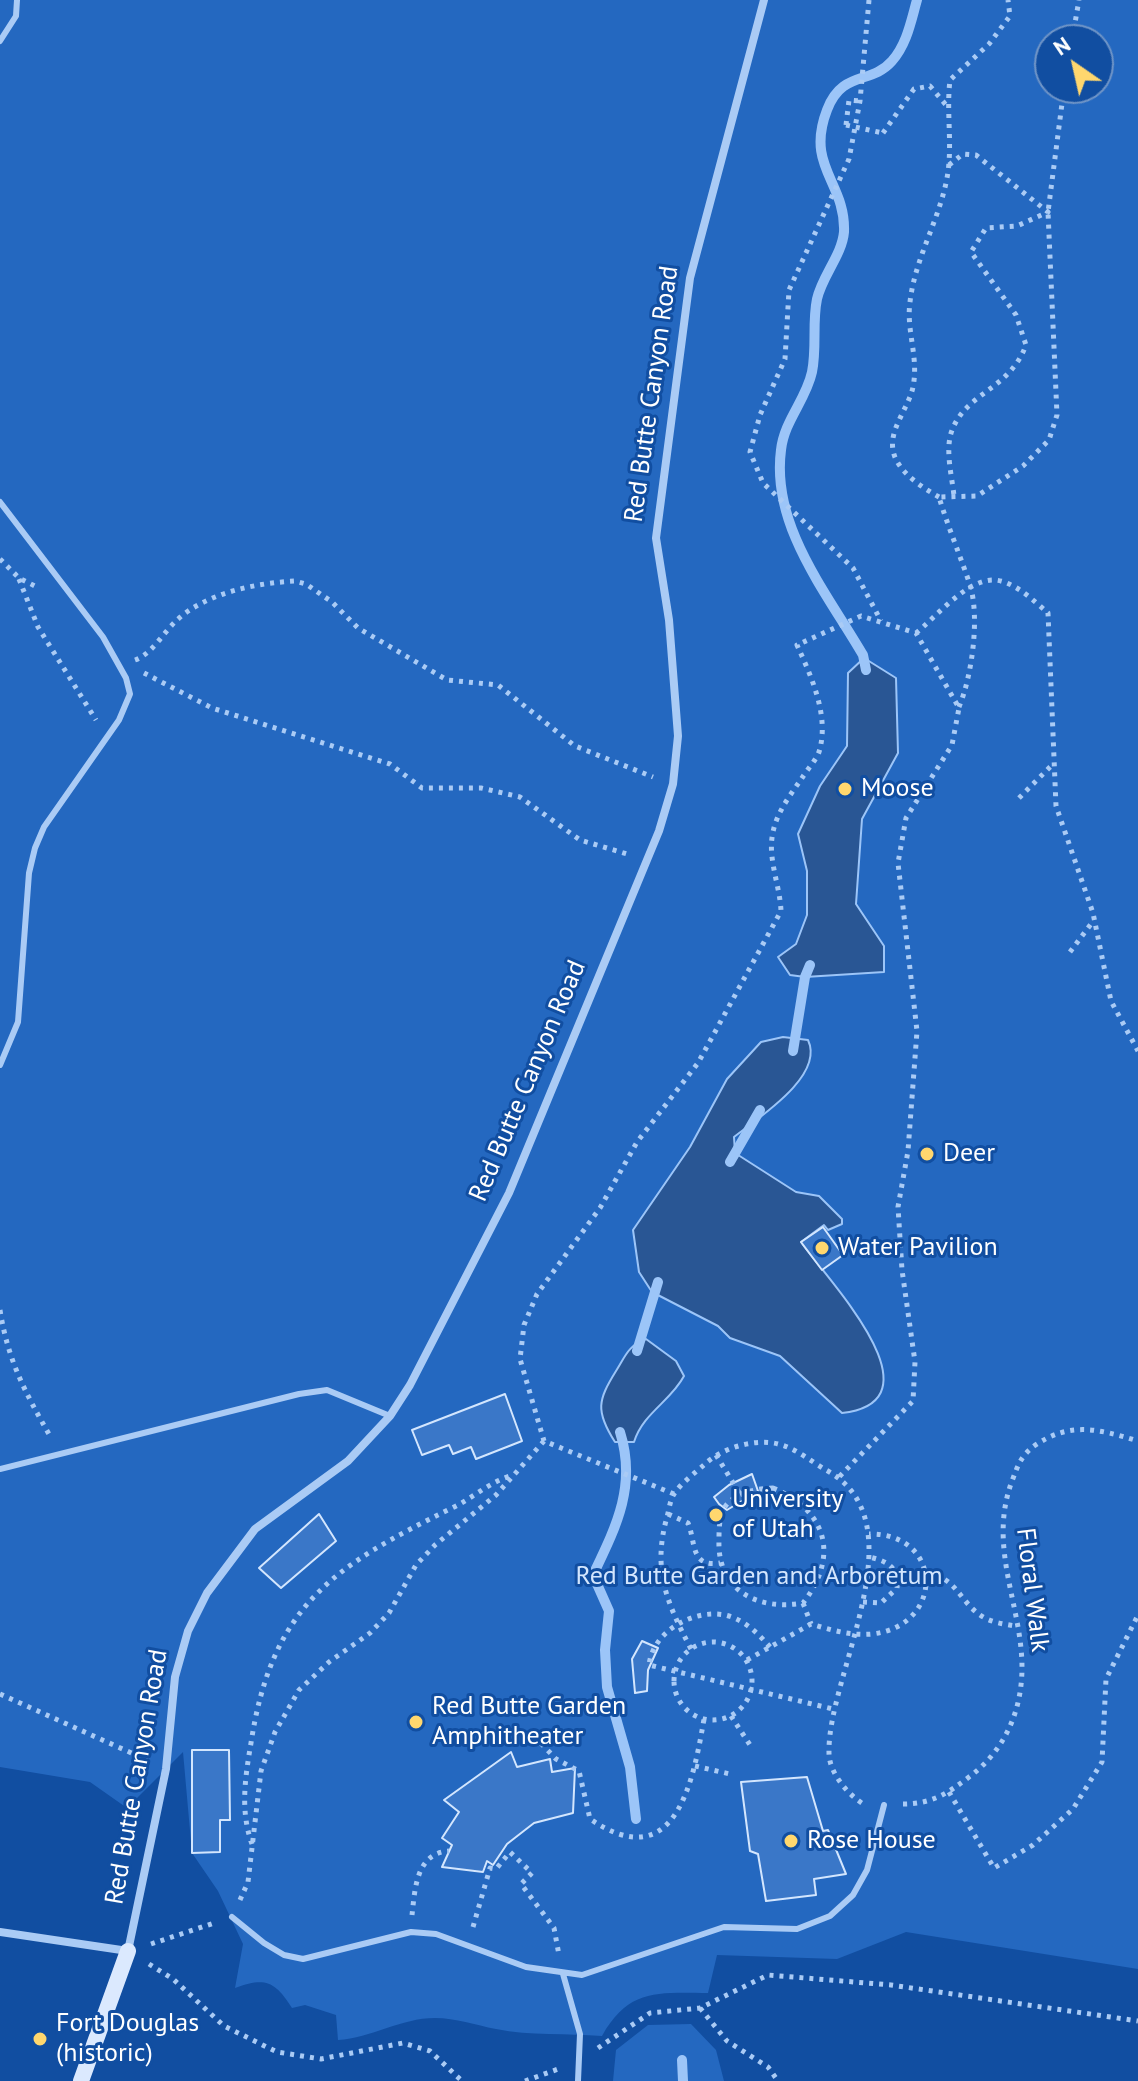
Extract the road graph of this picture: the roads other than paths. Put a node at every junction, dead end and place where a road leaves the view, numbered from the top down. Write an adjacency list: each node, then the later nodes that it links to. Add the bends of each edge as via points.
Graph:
1 (17, 0): 3 (lane, via 16,16)
2 (764, 0): 6 (street, Red Butte Canyon Road, via 690,278 656,538 678,736 673,784 509,1193)
3 (0, 41)
4 (0, 502): 5 (lane, via 103,637 130,694 127,707 35,848 18,1022)
5 (0, 1065)
6 (390, 1416): 7 (lane, via 327,1390); 11 (street, Red Butte Canyon Road, via 348,1461 255,1529 207,1593 188,1631 175,1677 166,1769)
7 (0, 1469)
8 (884, 1805): 12 (lane, via 867,1870 853,1895 830,1916 797,1929 724,1927 605,1969)
9 (232, 1917): 12 (lane, via 284,1955 303,1959 411,1932 436,1934 526,1967)
10 (0, 1932): 11 (street)
11 (128, 1951): 13 (street, Red Butte Canyon Road)
12 (563, 1974): 14 (lane, via 580,2034)
13 (81, 2081)
14 (578, 2081)

